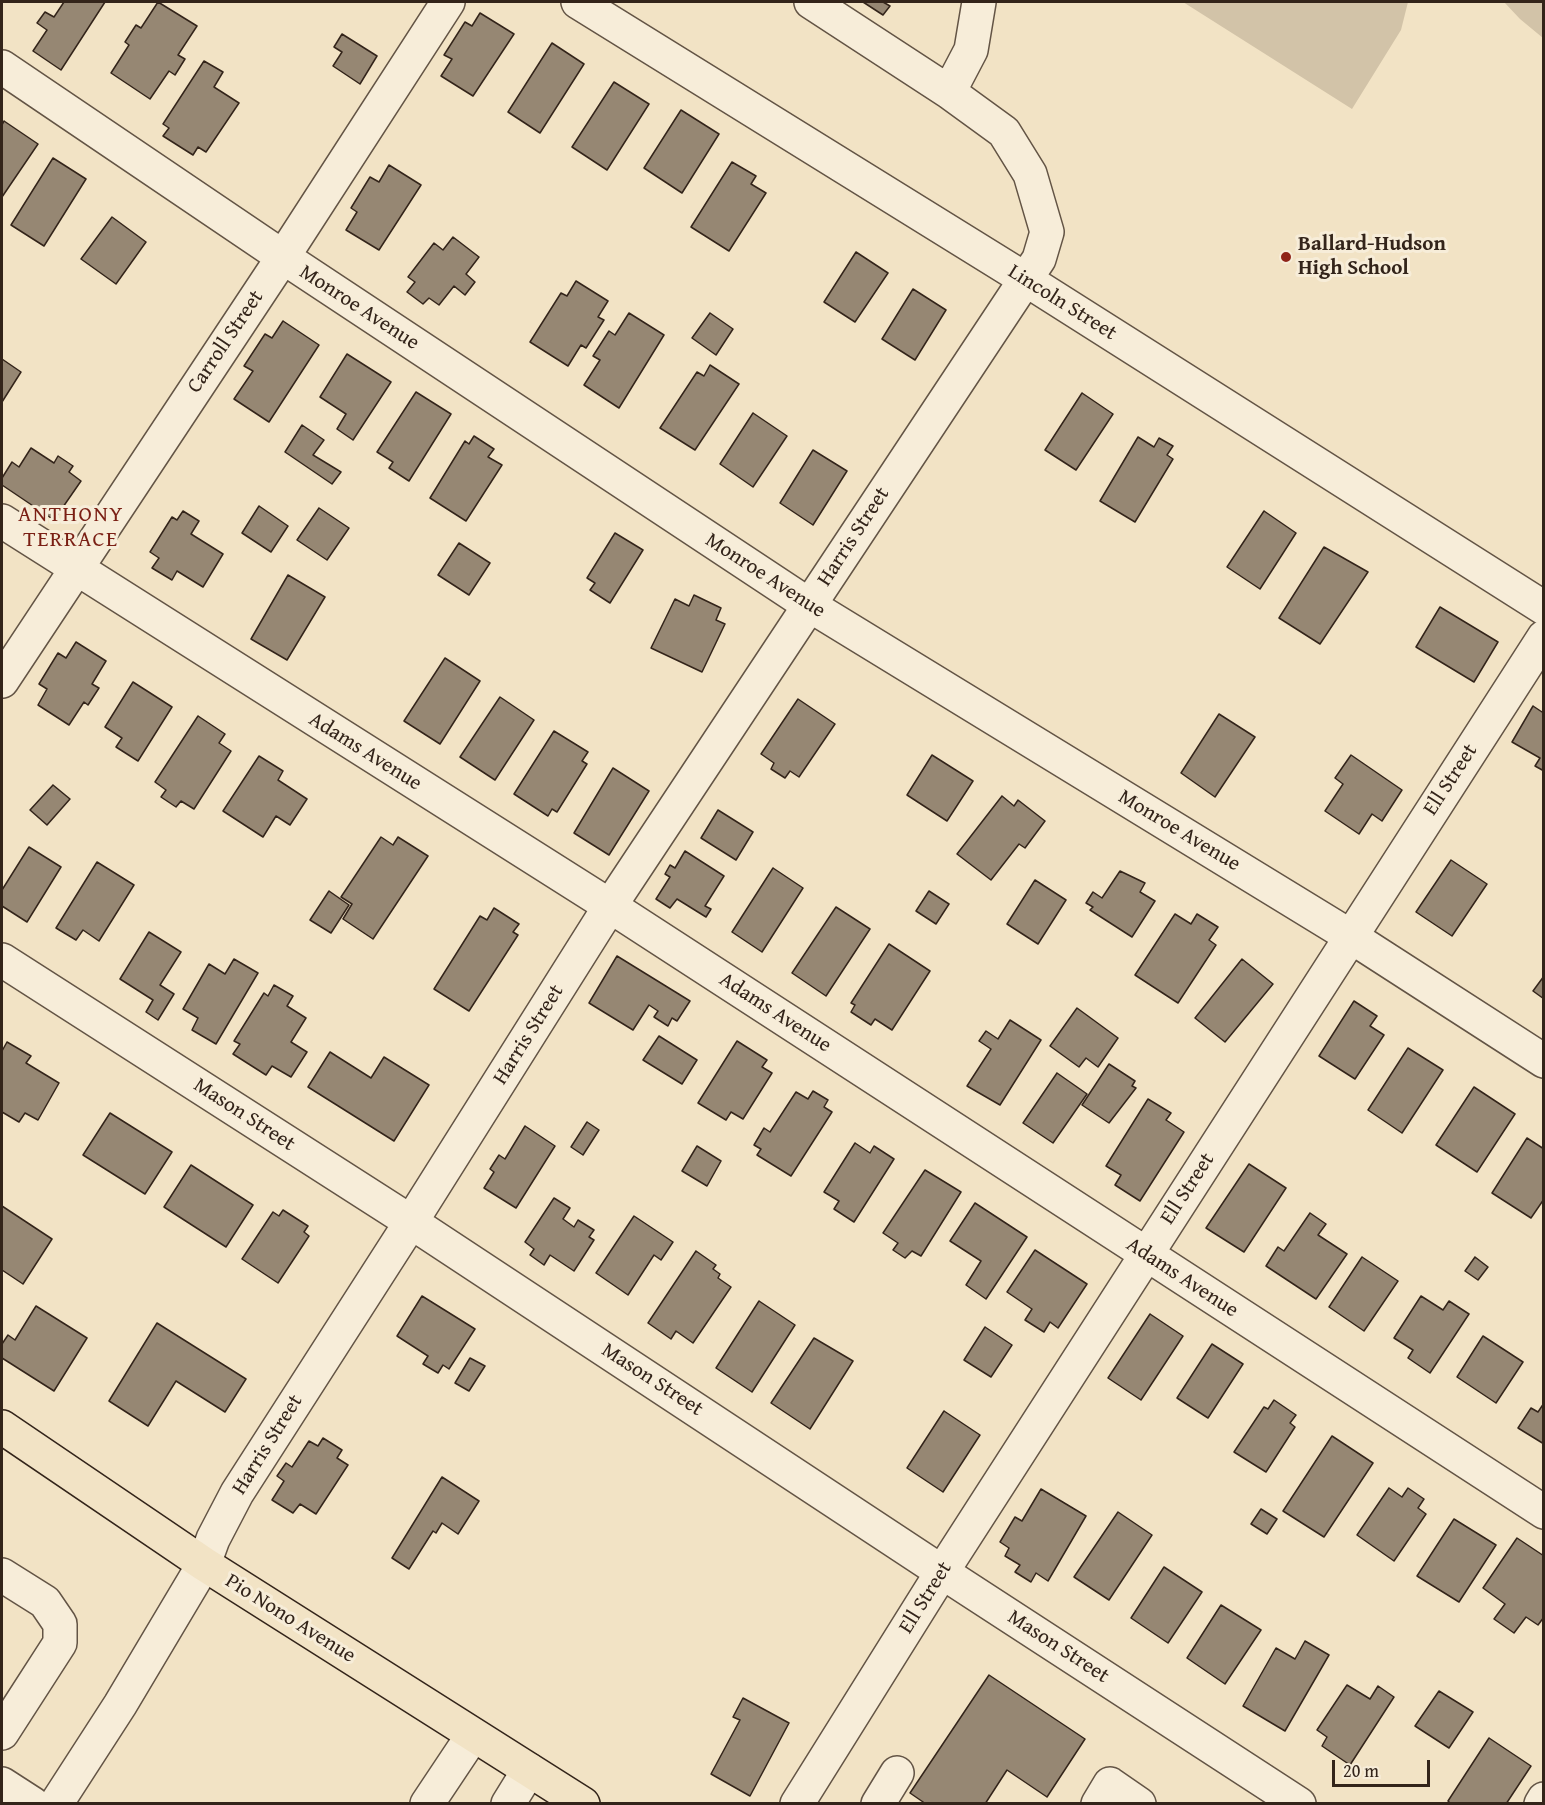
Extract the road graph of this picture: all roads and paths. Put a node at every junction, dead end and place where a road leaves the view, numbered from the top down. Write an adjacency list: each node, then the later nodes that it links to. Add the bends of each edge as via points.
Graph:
1 (448, 2): 7 (street, Carroll Street)
2 (578, 2): 8 (street, Lincoln Street)
3 (811, 2): 6 (street, Harris Street)
4 (979, 2): 6 (street, via 971,50)
5 (2, 67): 7 (street, Monroe Avenue)
6 (949, 92): 8 (street, Harris Street, via 1004,132 1030,174 1047,232 1039,259)
7 (283, 257): 10 (street, Carroll Street); 11 (street, Monroe Avenue)
8 (1025, 279): 11 (street, Harris Street); 12 (street, Lincoln Street)
9 (2, 521): 10 (street, Adams Avenue)
10 (75, 569): 14 (street, Carroll Street); 15 (street, Adams Avenue)
11 (809, 605): 15 (street, Harris Street); 16 (street, Monroe Avenue)
12 (1544, 608)
13 (1544, 637): 16 (street, Ell Street)
14 (2, 681)
15 (610, 906): 19 (street, Harris Street); 20 (street, Adams Avenue)
16 (1350, 936): 18 (street, Monroe Avenue); 20 (street, Ell Street)
17 (2, 960): 19 (street, Mason Street)
18 (1544, 1061)
19 (411, 1222): 23 (street, Harris Street, via 237,1493); 24 (street, Mason Street)
20 (1146, 1255): 22 (street, Adams Avenue); 24 (street, Ell Street)
21 (2, 1427): 23 (main road, Pio Nono Avenue)
22 (1544, 1512)
23 (204, 1564): 27 (main road, Pio Nono Avenue); 33 (street, Harris Street)
24 (942, 1572): 37 (street, Ell Street); 41 (street, Mason Street)
25 (2, 1575): 26 (street, via 45,1602 60,1624 60,1643)
26 (2, 1733)
27 (473, 1735): 28 (main road, Pio Nono Avenue); 34 (street)
28 (529, 1770): 35 (street); 36 (main road, Pio Nono Avenue)
29 (897, 1773): 38 (street)
30 (2, 1784): 32 (street)
31 (1544, 1800): 42 (street)
32 (33, 1803)
33 (56, 1803)
34 (427, 1803)
35 (508, 1803)
36 (583, 1803)
37 (797, 1803)
38 (878, 1803)
39 (1098, 1803): 40 (street, via 1110,1784)
40 (1139, 1803)
41 (1299, 1803)
42 (1541, 1803)

